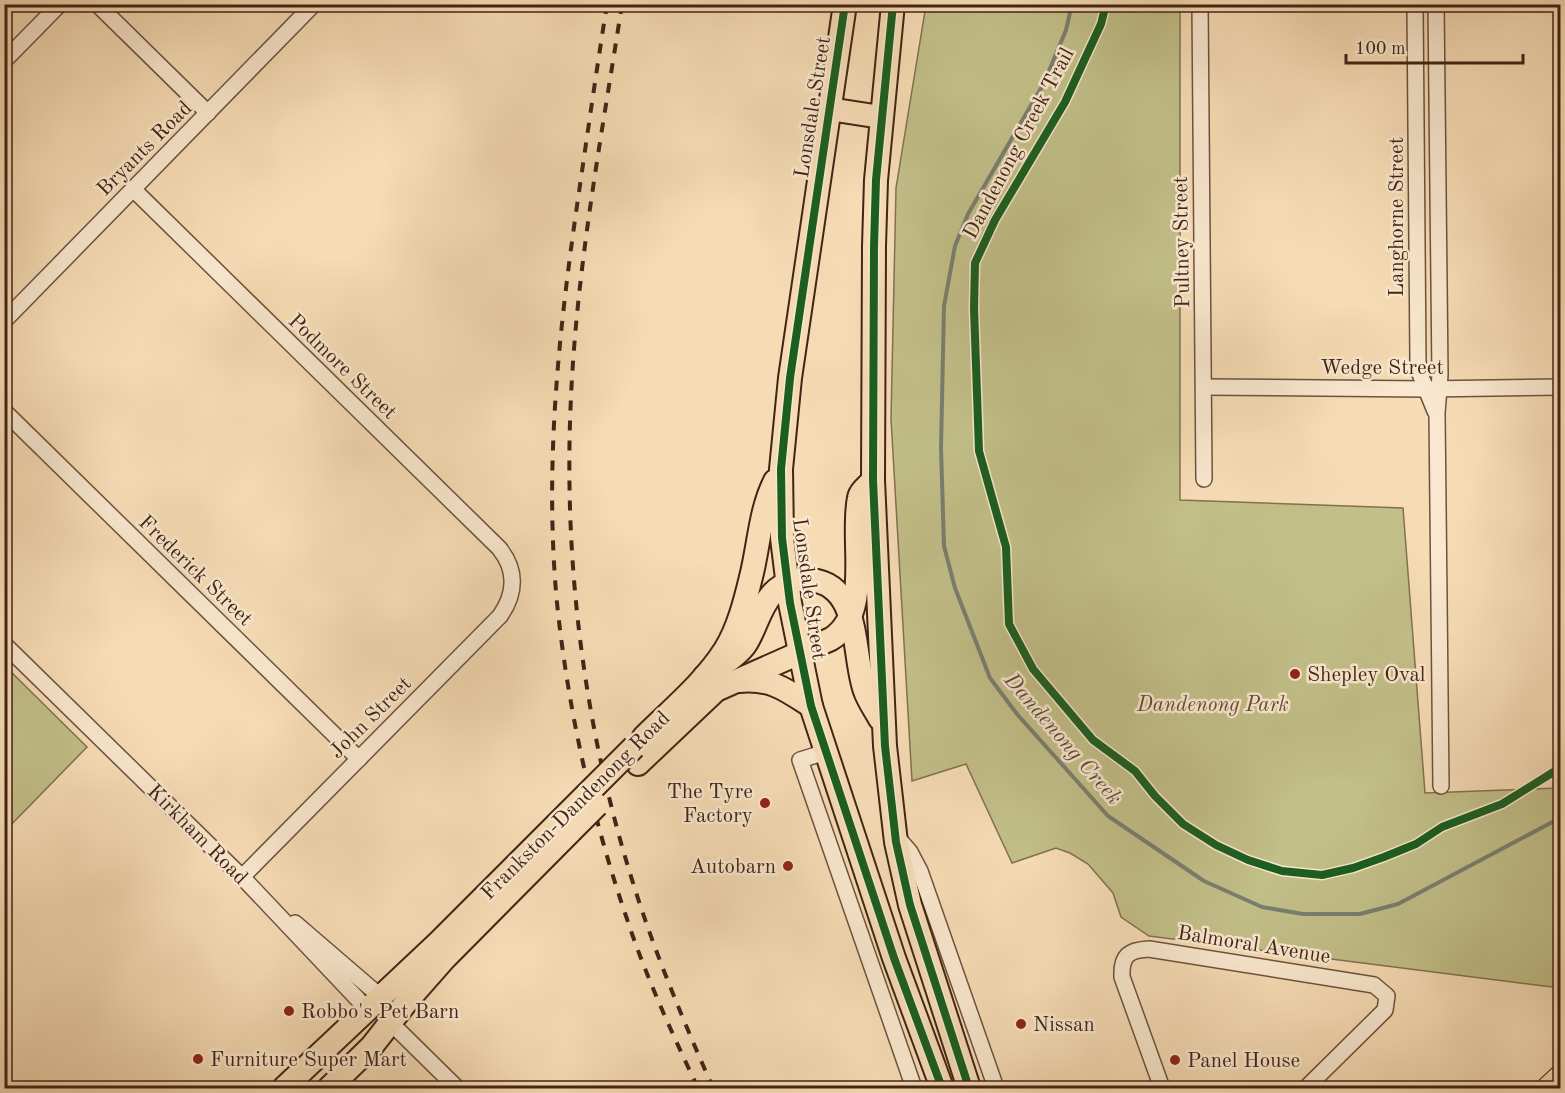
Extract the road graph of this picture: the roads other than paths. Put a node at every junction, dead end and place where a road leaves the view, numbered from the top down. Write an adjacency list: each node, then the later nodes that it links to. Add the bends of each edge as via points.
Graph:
1 (60, 4): 9 (street)
2 (98, 4): 11 (street)
3 (314, 4): 11 (street, Bryants Road)
4 (845, 4): 10 (highway, Lonsdale Street)
5 (892, 4): 12 (highway)
6 (1200, 4): 15 (street, Pultney Street)
7 (1415, 4): 17 (street, Langhorne Street, via 1418,362 1420,374)
8 (1436, 4): 17 (street, Langhorne Street)
9 (4, 61)
10 (830, 108): 12 (highway); 19 (highway, Lonsdale Street, via 791,369)
11 (208, 113): 13 (street, Bryants Road)
12 (881, 117): 21 (highway, via 874,246)
13 (134, 189): 14 (street, Bryants Road); 22 (street, Podmore Street, via 499,548 511,566)
14 (4, 321)
15 (1204, 387): 17 (street, Wedge Street); 20 (street, Pultney Street)
16 (1560, 387): 17 (street, Wedge Street)
17 (1433, 389): 34 (street, Langhorne Street, via 1437,426)
18 (4, 411): 33 (street, Frederick Street)
19 (781, 469): 23 (highway, Lonsdale Street); 27 (highway, Frankston-Dandenong Road, via 768,495 740,616 725,649)
20 (1204, 479)
21 (873, 480): 24 (highway, via 859,495 855,600); 30 (highway)
22 (513, 579): 33 (street, John Street, via 510,598 500,616)
23 (787, 584): 24 (highway, via 809,579 825,584 842,598); 26 (highway, Lonsdale Street); 27 (highway, via 770,598 742,649)
24 (850, 619): 26 (highway, Frankston-Dandenong Road, via 834,637); 30 (highway, via 865,691)
25 (4, 644): 39 (street, Kirkham Road)
26 (799, 652): 28 (highway, Frankston-Dandenong Road); 29 (highway, Lonsdale Street)
27 (705, 676): 32 (highway, Frankston-Dandenong Road)
28 (732, 682): 29 (highway, via 771,682); 32 (highway, Frankston-Dandenong Road, via 708,695)
29 (811, 706): 31 (highway, Lonsdale Street)
30 (884, 725): 38 (highway)
31 (826, 752): 35 (highway, Lonsdale Street); 37 (street, via 800,760)
32 (636, 755): 36 (highway, Frankston-Dandenong Road, bridge)
33 (359, 759): 39 (street, John Street)
34 (1442, 786)
35 (847, 816): 37 (street); 46 (highway, Lonsdale Street)
36 (569, 822): 40 (highway, Frankston-Dandenong Road); 41 (highway, Frankston-Dandenong Road)
37 (821, 826): 45 (street)
38 (895, 835): 47 (highway, via 914,916); 48 (street, via 920,871)
39 (244, 879): 40 (street, Kirkham Road)
40 (375, 1004): 41 (highway, Kirkham Road); 42 (highway, Frankston-Dandenong Road)
41 (390, 1023): 43 (highway, Frankston-Dandenong Road); 44 (street, Kirkham Road)
42 (284, 1089)
43 (329, 1089)
44 (457, 1089)
45 (914, 1089)
46 (942, 1089)
47 (969, 1089)
48 (996, 1089)
49 (1162, 1089): 50 (street, Balmoral Avenue, via 1122,977 1126,956 1135,950 1149,949 1374,985 1387,996 1385,1010)
50 (1306, 1089)

